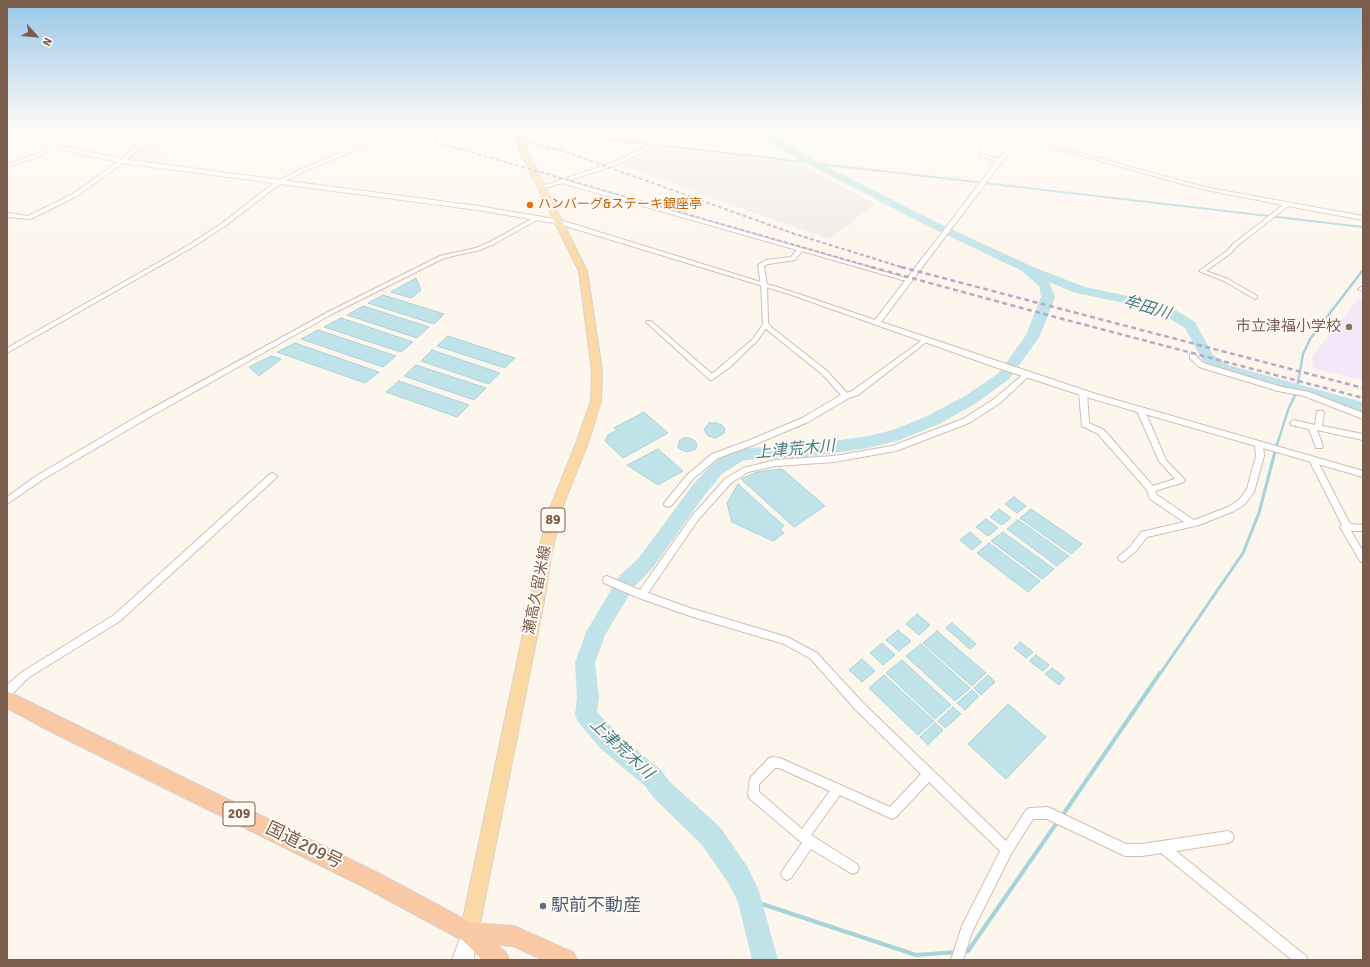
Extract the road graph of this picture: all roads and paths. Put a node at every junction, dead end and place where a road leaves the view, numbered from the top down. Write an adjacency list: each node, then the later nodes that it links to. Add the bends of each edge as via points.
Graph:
1 (104, 174): 12 (street, via 75,195 29,218)
2 (221, 174): 9 (street)
3 (295, 174): 9 (street)
4 (536, 174): 10 (main road, 瀬高久留米線 / 89)
5 (583, 174): 8 (street)
6 (991, 174): 17 (street)
7 (1151, 174): 11 (street)
8 (562, 181): 10 (street); 16 (street)
9 (280, 182): 13 (street); 24 (street, via 191,246)
10 (542, 187): 15 (main road, 瀬高久留米線 / 89)
11 (1286, 205): 14 (street); 19 (street, via 1202,271 1226,280)
12 (7, 215)
13 (539, 217): 15 (street); 41 (street, via 478,249 442,257 330,313 143,417 39,478)
14 (1363, 218)
15 (560, 222): 18 (street); 60 (main road, 瀬高久留米線 / 89, via 583,271 597,371 596,401 556,508 544,556)
16 (800, 250): 17 (street); 18 (street, via 793,259 762,263)
17 (908, 280): 21 (street)
18 (764, 284): 21 (street); 22 (street)
19 (1255, 297)
20 (649, 322): 22 (street, via 712,378 755,340)
21 (876, 323): 23 (street)
22 (766, 324): 28 (street, via 826,373)
23 (926, 340): 26 (street); 28 (street, via 856,393)
24 (7, 351)
25 (1192, 356): 31 (street, via 1201,365 1306,394)
26 (1027, 375): 27 (street); 49 (street, via 997,402 966,421 893,449 834,459 776,463 746,470 728,481 695,518)
27 (1083, 393): 29 (street); 40 (street, via 1085,424 1101,432)
28 (846, 396): 42 (street, via 805,420 715,456 691,476)
29 (1142, 411): 35 (street); 40 (street, via 1163,461 1181,480)
30 (1320, 413): 33 (street)
31 (1363, 416)
32 (1294, 423): 33 (street)
33 (1315, 427): 34 (street); 36 (street)
34 (1363, 437)
35 (1259, 445): 37 (street); 43 (street, via 1260,456 1251,490 1242,502 1231,509)
36 (1319, 446)
37 (1313, 460): 38 (street); 44 (street)
38 (1362, 475)
39 (273, 476): 50 (street, via 117,618 25,675)
40 (1151, 488): 43 (street, via 1153,497)
41 (7, 501)
42 (668, 504)
43 (1193, 523): 46 (street, via 1144,534 1133,549)
44 (1347, 527): 45 (street); 47 (street, via 1344,527)
45 (1363, 528)
46 (1122, 558)
47 (1363, 559)
48 (607, 580): 49 (street)
49 (642, 595): 52 (street, via 787,641 814,656 859,706)
50 (7, 692)
51 (7, 699): 60 (highway, 国道209号 / 209, via 373,881)
52 (929, 774): 53 (street, via 892,812); 57 (street)
53 (838, 788): 55 (street); 55 (street, via 773,762 754,782 753,794)
54 (1228, 837): 56 (street)
55 (807, 839): 58 (street); 59 (street)
56 (1163, 847): 57 (street, via 1125,850 1048,813 1030,814); 66 (street)
57 (1007, 850): 65 (street, via 966,930)
58 (853, 868)
59 (787, 874)
60 (469, 933): 61 (street); 62 (street); 63 (highway, 209); 64 (highway, 209, via 514,936)
61 (459, 960)
62 (467, 960)
63 (499, 960)
64 (567, 960)
65 (957, 960)
66 (1302, 960)

